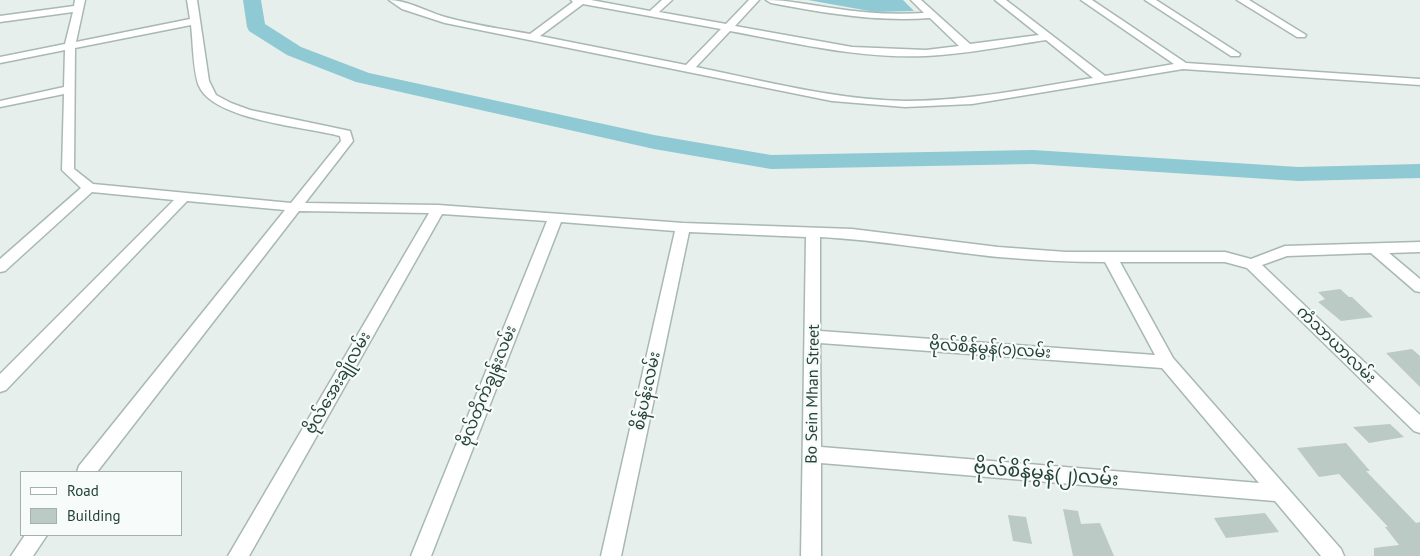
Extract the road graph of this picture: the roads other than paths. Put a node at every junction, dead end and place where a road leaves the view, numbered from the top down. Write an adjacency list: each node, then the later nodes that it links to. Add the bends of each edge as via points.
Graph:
1 (192, 0): 16 (street)
2 (394, 0): 19 (street, via 445,20)
3 (580, 0): 13 (street); 19 (street)
4 (666, 0): 13 (street)
5 (754, 0): 17 (street)
6 (771, 0): 14 (street, via 878,18)
7 (916, 0): 14 (street)
8 (1000, 0): 20 (street)
9 (1086, 0): 25 (street)
10 (1150, 0): 23 (street)
11 (1242, 0): 18 (street)
12 (79, 4): 15 (street); 21 (street)
13 (652, 14): 17 (street)
14 (931, 15): 22 (street)
15 (0, 19)
16 (196, 21): 21 (street); 33 (street, via 205,89 217,101 253,113 346,134 347,141)
17 (729, 27): 22 (street, via 852,50 926,53); 26 (street)
18 (1301, 35)
19 (533, 37): 26 (street)
20 (1049, 37): 22 (street); 27 (street)
21 (70, 46): 24 (street); 29 (street)
22 (969, 49)
23 (1235, 54)
24 (0, 60)
25 (1183, 66): 27 (street); 28 (street)
26 (689, 69): 27 (street, via 832,98 905,104 972,101)
27 (1102, 79)
28 (1420, 82)
29 (69, 89): 30 (street); 31 (street, via 68,170)
30 (0, 104)
31 (89, 188): 32 (street); 42 (street)
32 (184, 198): 33 (street); 46 (street)
33 (293, 207): 34 (street); 49 (street)
34 (438, 209): 35 (street); 53 (street, ဗိုလ်အေးချိုလမ်း)
35 (556, 217): 36 (street); 54 (street, ဗိုလ်တိုက်ချွန်းလမ်း)
36 (683, 227): 37 (street); 55 (street, စိန်ပန်းလမ်း)
37 (813, 232): 40 (street, via 998,252 1066,257); 44 (street, Bo Sein Mhan Street)
38 (1420, 247): 39 (street)
39 (1374, 248): 41 (street, via 1285,251); 43 (street)
40 (1109, 256): 41 (street, via 1225,257); 45 (street)
41 (1252, 264): 47 (street, ကံသာယာလမ်း)
42 (0, 267)
43 (1420, 287)
44 (813, 336): 45 (street, ဗိုလ်စိန်မွန်(၁)လမ်း); 48 (street, Bo Sein Mhan Street)
45 (1167, 362): 50 (street)
46 (0, 385)
47 (1420, 426)
48 (812, 454): 50 (street, ဗိုလ်စိန်မွန်(၂)လမ်း); 56 (street, Bo Sein Mhan Street)
49 (87, 471)
50 (1280, 493): 57 (street)
51 (36, 536): 52 (street)
52 (21, 556)
53 (238, 556)
54 (421, 556)
55 (611, 556)
56 (811, 556)
57 (1334, 556)

